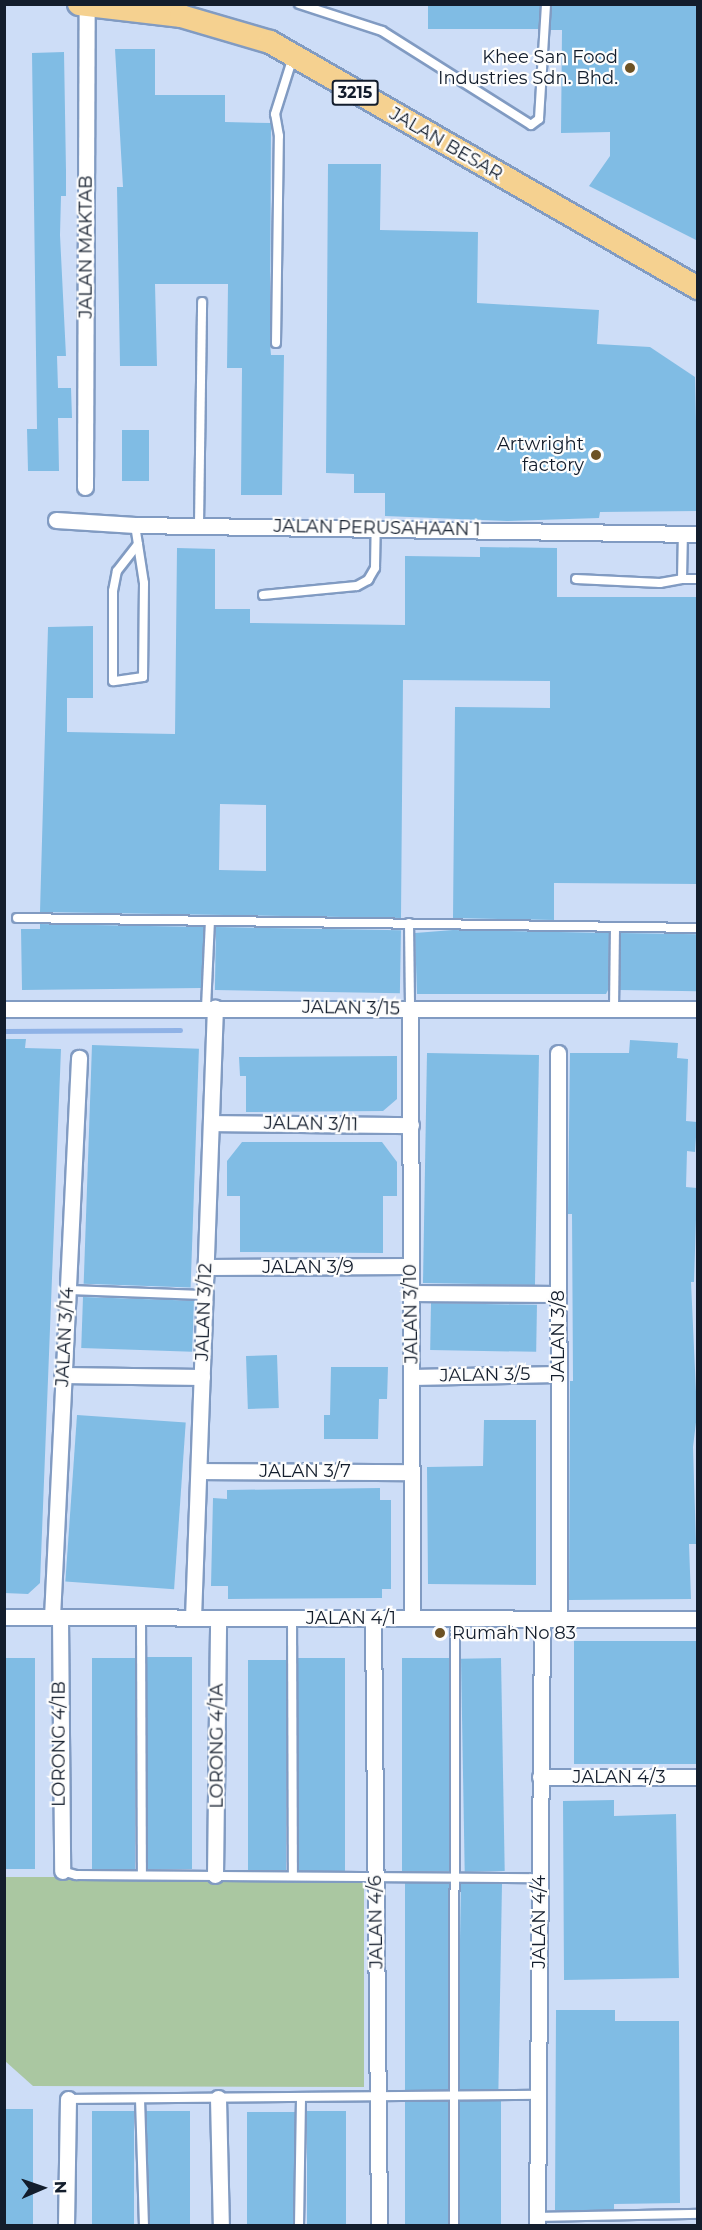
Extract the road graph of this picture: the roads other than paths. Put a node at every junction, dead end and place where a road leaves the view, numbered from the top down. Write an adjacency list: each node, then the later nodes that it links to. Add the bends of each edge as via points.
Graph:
1 (299, 4): 2 (lane, via 382,31 531,124 539,118)
2 (546, 4)
3 (83, 5): 4 (main road, JALAN BESAR / 3215, via 211,22 270,42); 8 (street, JALAN MAKTAB)
4 (293, 57): 5 (main road, JALAN BESAR / 3215); 7 (lane, via 275,114 279,136)
5 (698, 288)
6 (202, 302): 11 (lane)
7 (276, 343)
8 (85, 488)
9 (56, 519): 10 (street, JALAN PERUSAHAAN 1)
10 (135, 525): 11 (street, JALAN PERUSAHAAN 1); 14 (lane)
11 (199, 525): 12 (street, JALAN PERUSAHAAN 1)
12 (376, 529): 13 (street, JALAN PERUSAHAAN 1); 18 (lane, via 375,568 368,580 357,586)
13 (690, 534): 16 (lane)
14 (138, 544): 14 (lane, via 144,583 143,677 113,681 113,591 117,571)
15 (576, 579): 16 (lane, via 660,583)
16 (682, 579): 17 (lane)
17 (698, 579)
18 (263, 595)
19 (17, 918): 20 (lane)
20 (210, 921): 21 (lane); 24 (lane)
21 (409, 923): 22 (lane); 26 (lane)
22 (615, 927): 23 (lane); 28 (lane)
23 (698, 928)
24 (211, 1007): 25 (street, JALAN 3/15); 26 (street, JALAN 3/15); 31 (street, JALAN 3/12)
25 (4, 1009)
26 (411, 1009): 28 (street, JALAN 3/15); 32 (street, JALAN 3/10)
27 (698, 1009): 28 (street, JALAN 3/15)
28 (614, 1010)
29 (558, 1053): 37 (street, JALAN 3/8)
30 (79, 1058): 35 (street, JALAN 3/14)
31 (211, 1123): 32 (street, JALAN 3/11); 34 (street, JALAN 3/12)
32 (411, 1125): 33 (street, JALAN 3/10)
33 (410, 1266): 34 (street, JALAN 3/9); 36 (street, JALAN 3/10)
34 (206, 1267): 38 (street, JALAN 3/12)
35 (67, 1290): 38 (lane); 40 (street, JALAN 3/14)
36 (411, 1293): 37 (street); 42 (street, JALAN 3/10)
37 (558, 1294): 39 (street, JALAN 3/8)
38 (206, 1295): 41 (street, JALAN 3/12)
39 (558, 1374): 42 (street, JALAN 3/5); 55 (street, JALAN 3/8)
40 (62, 1375): 41 (street); 46 (street, JALAN 3/14)
41 (202, 1377): 43 (street, JALAN 3/12)
42 (412, 1377): 44 (street, JALAN 3/10)
43 (199, 1471): 44 (street, JALAN 3/7); 48 (street, JALAN 3/12)
44 (412, 1472): 52 (street, JALAN 3/10)
45 (4, 1617): 46 (street, JALAN 4/1)
46 (56, 1617): 47 (street, JALAN 4/1); 59 (street, LORONG 4/1B)
47 (141, 1618): 48 (street, JALAN 4/1); 60 (lane)
48 (193, 1618): 49 (street, JALAN 4/1)
49 (218, 1618): 50 (street, JALAN 4/1); 61 (street, LORONG 4/1A)
50 (292, 1618): 51 (street, JALAN 4/1); 62 (lane)
51 (373, 1618): 52 (street, JALAN 4/1); 63 (street, JALAN 4/6)
52 (412, 1618): 53 (street, JALAN 4/1)
53 (455, 1618): 54 (street, JALAN 4/1); 64 (lane)
54 (542, 1619): 55 (street, JALAN 4/1); 57 (street, JALAN 4/4)
55 (559, 1619): 56 (street, JALAN 4/1)
56 (698, 1619)
57 (540, 1777): 58 (street, JALAN 4/3); 65 (street, JALAN 4/4)
58 (698, 1777)
59 (62, 1871): 60 (lane, via 76,1875)
60 (142, 1875): 61 (lane)
61 (216, 1875): 62 (lane)
62 (293, 1875): 63 (lane)
63 (376, 1875): 64 (lane); 67 (street, JALAN 4/6)
64 (455, 1876): 65 (lane); 68 (lane)
65 (540, 1878): 66 (street, JALAN 4/4)
66 (538, 2095): 68 (lane); 74 (street, JALAN 4/4)
67 (378, 2096): 68 (lane); 69 (lane); 79 (street, JALAN 4/6)
68 (454, 2096): 80 (lane)
69 (301, 2097): 70 (lane); 78 (lane)
70 (218, 2098): 72 (lane); 77 (street)
71 (68, 2099): 72 (lane); 75 (street)
72 (140, 2099): 76 (lane)
73 (698, 2214): 74 (lane)
74 (538, 2221)
75 (66, 2226)
76 (144, 2226)
77 (221, 2226)
78 (299, 2226)
79 (379, 2226)
80 (454, 2226)

